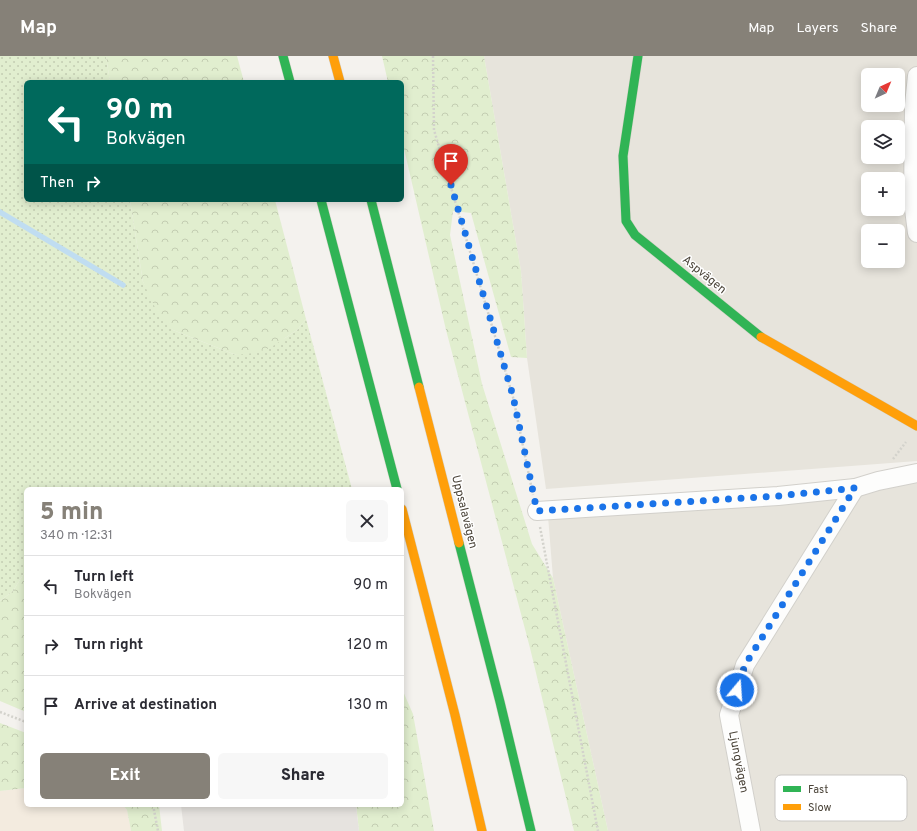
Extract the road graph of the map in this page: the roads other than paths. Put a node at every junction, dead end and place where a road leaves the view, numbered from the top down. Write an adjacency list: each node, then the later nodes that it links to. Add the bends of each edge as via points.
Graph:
1 (283, 56): 5 (main road)
2 (333, 56): 6 (main road)
3 (638, 56): 10 (main road, Aspvägen, via 623,156 626,221 635,235 762,337)
4 (917, 76): 9 (street, via 914,105 913,201)
5 (289, 80)
6 (339, 80)
7 (322, 202): 12 (main road)
8 (372, 202): 17 (main road, Uppsalavägen)
9 (917, 233)
10 (917, 426)
11 (917, 473): 13 (street, via 878,480)
12 (396, 487)
13 (855, 488): 14 (street, via 778,496); 18 (street, Ljungvägen, via 745,665 729,715)
14 (537, 511)
15 (404, 516): 16 (main road)
16 (482, 831)
17 (531, 831)
18 (752, 831)

